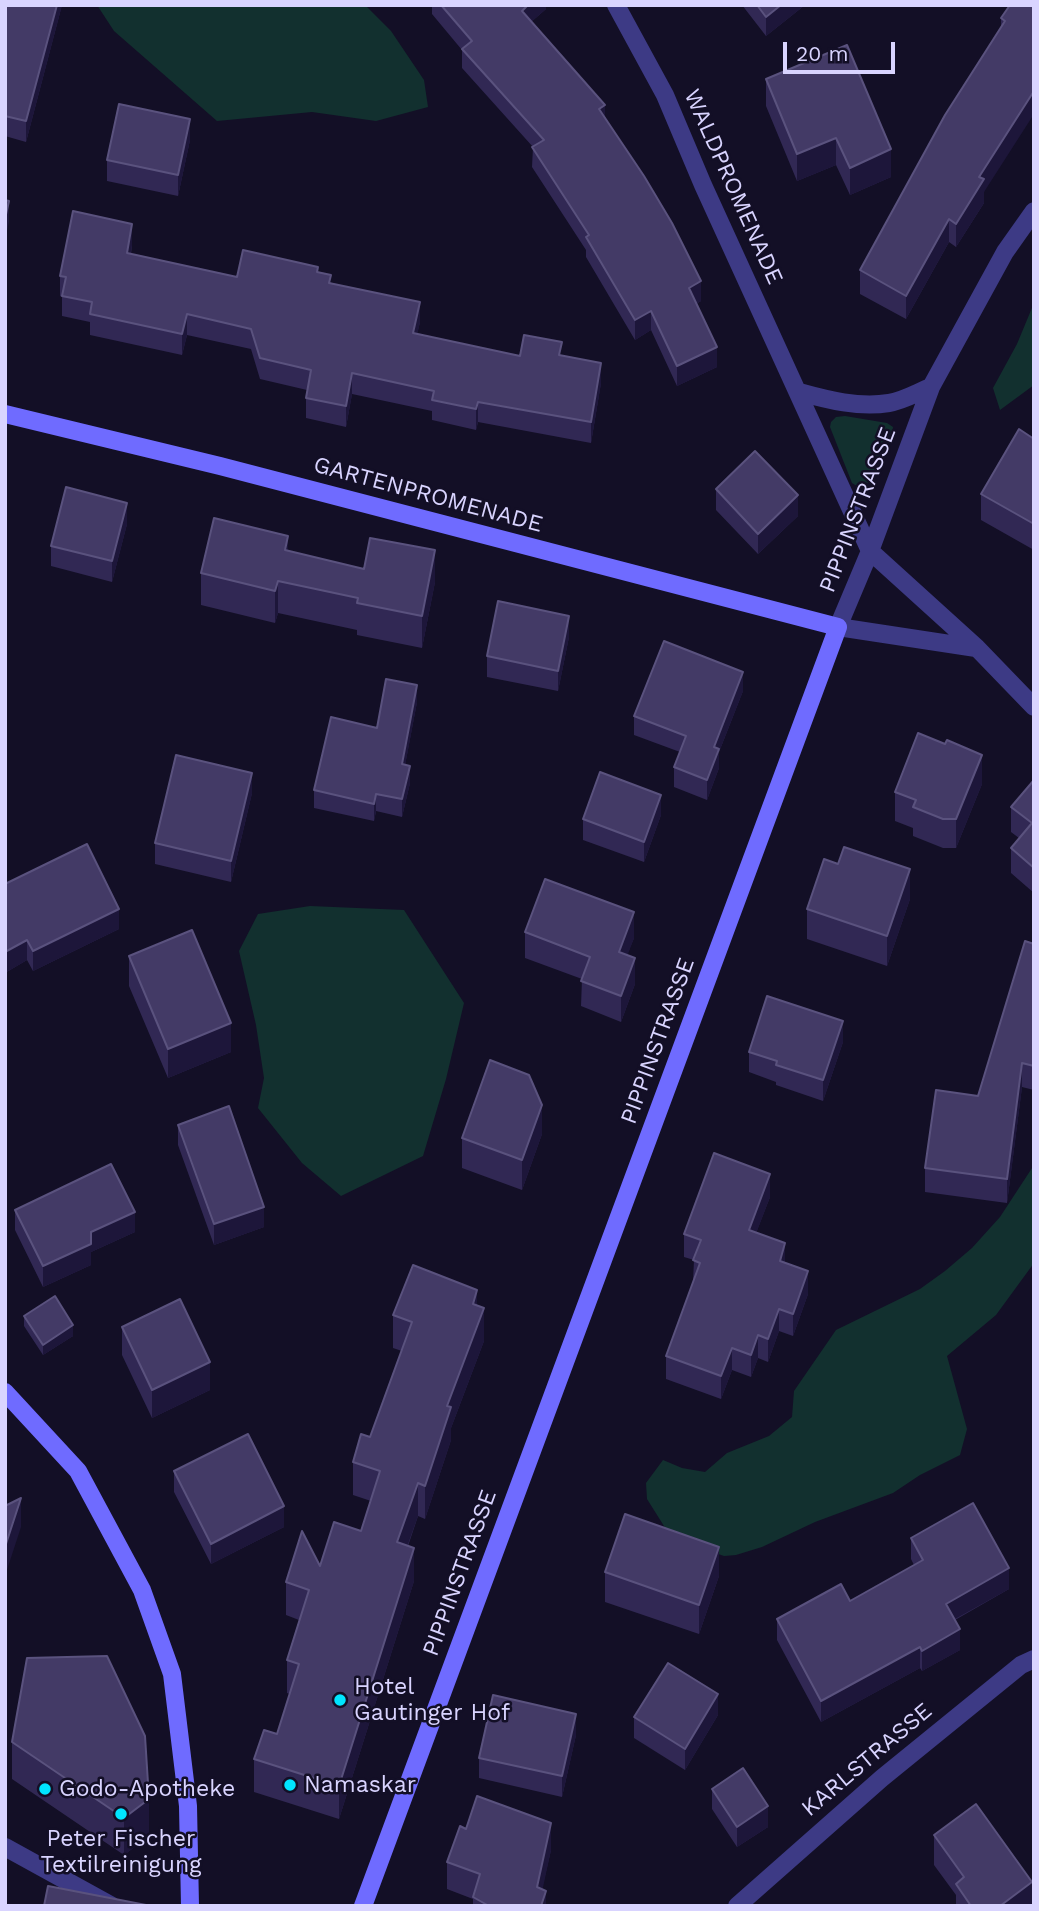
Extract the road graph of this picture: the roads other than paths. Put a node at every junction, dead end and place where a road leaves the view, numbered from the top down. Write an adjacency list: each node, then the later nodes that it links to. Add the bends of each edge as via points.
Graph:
1 (616, 5): 4 (street, WALDPROMENADE, via 665,95)
2 (1034, 211): 3 (street, PIPPINSTRASSE, via 1005,252)
3 (931, 387): 4 (street, via 891,403 867,405); 6 (street, PIPPINSTRASSE)
4 (799, 392): 6 (street, WALDPROMENADE)
5 (5, 414): 7 (street, GARTENPROMENADE)
6 (870, 551): 7 (street, PIPPINSTRASSE); 8 (street, WALDPROMENADE)
7 (838, 627): 8 (street); 15 (street, PIPPINSTRASSE)
8 (977, 648): 9 (street, WALDPROMENADE)
9 (1034, 707)
10 (5, 1392): 14 (street, via 78,1471 142,1590 172,1674 188,1806)
11 (1034, 1660): 16 (street, KARLSTRASSE, via 1021,1665 882,1777)
12 (5, 1847): 13 (street)
13 (112, 1906)
14 (190, 1906)
15 (363, 1906)
16 (737, 1906)

